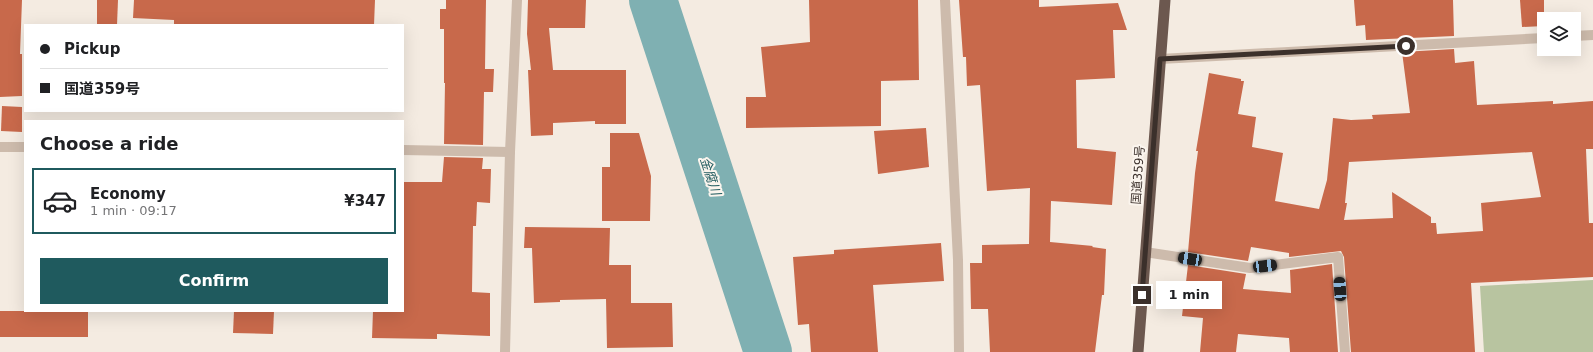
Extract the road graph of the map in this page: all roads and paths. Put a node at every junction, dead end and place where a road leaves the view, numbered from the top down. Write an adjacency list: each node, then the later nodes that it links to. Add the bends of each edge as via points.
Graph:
1 (517, 0): 11 (street)
2 (945, 0): 14 (street, via 958,260)
3 (1165, 0): 7 (highway, 国道359号)
4 (1593, 35): 5 (street)
5 (1581, 36)
6 (1537, 38): 7 (street)
7 (1160, 59): 12 (highway, 国道359号)
8 (0, 147): 9 (street)
9 (24, 147)
10 (404, 150): 11 (street)
11 (510, 152): 13 (street)
12 (1146, 252): 15 (highway, 国道359号); 16 (street, via 1250,268 1338,257)
13 (505, 352)
14 (959, 352)
15 (1138, 352)
16 (1345, 352)

